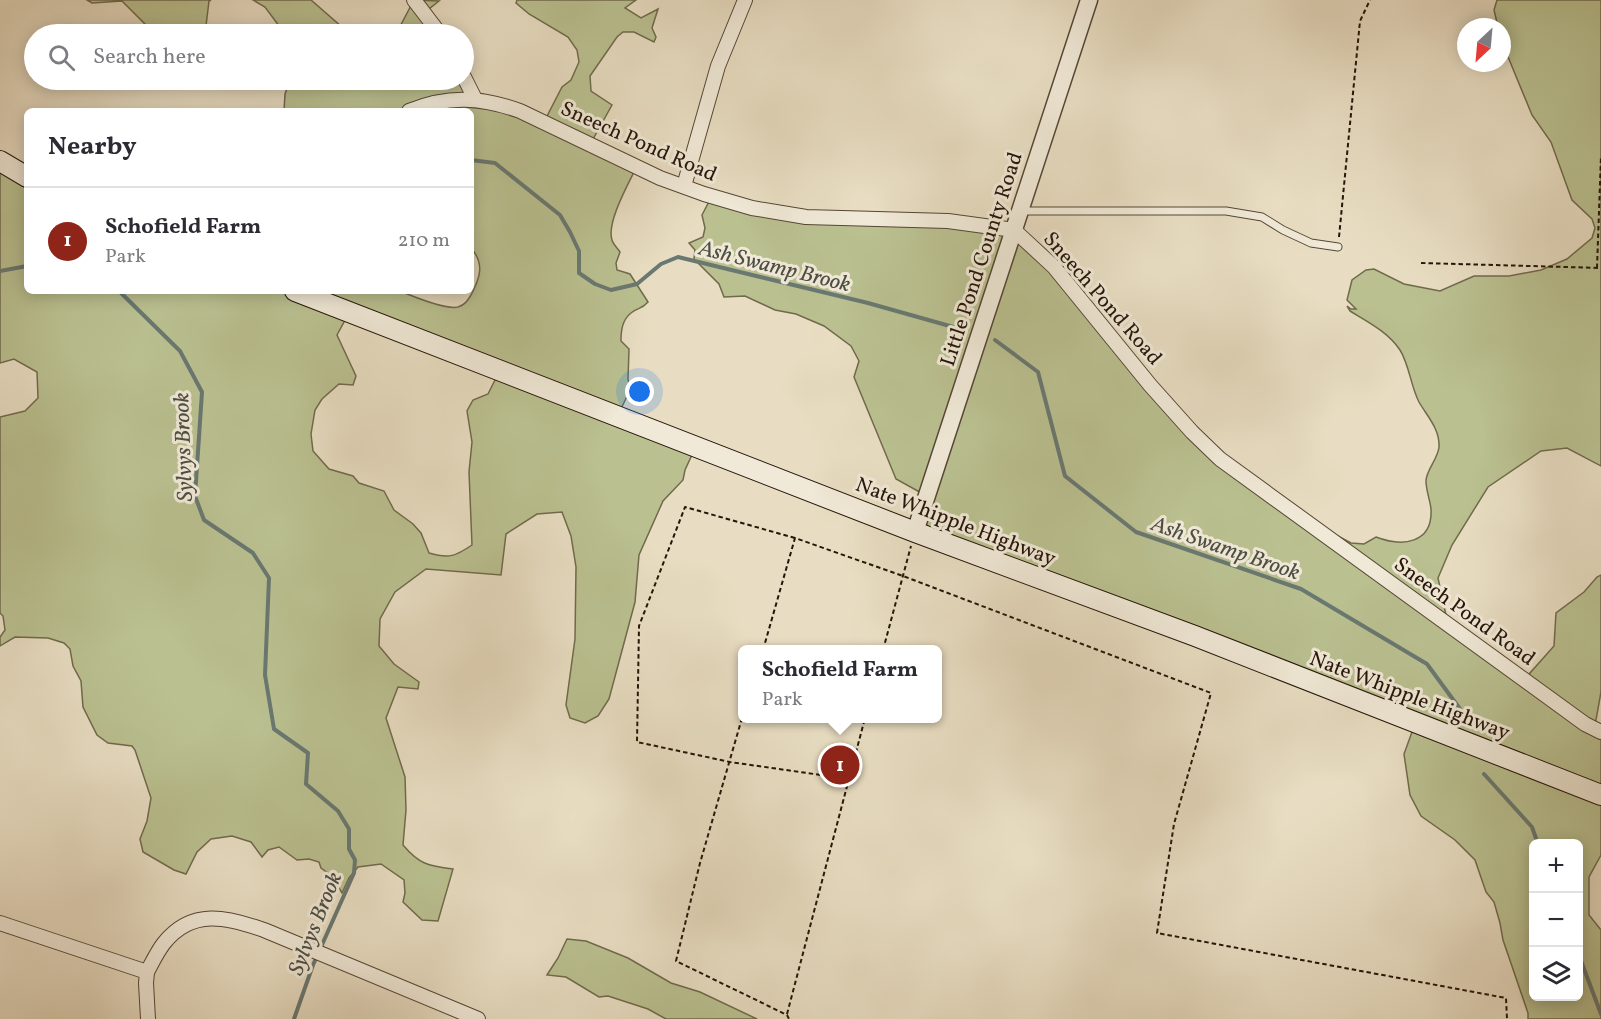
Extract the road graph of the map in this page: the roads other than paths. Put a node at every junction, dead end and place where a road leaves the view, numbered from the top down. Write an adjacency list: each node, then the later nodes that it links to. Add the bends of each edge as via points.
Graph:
1 (414, 0): 4 (street)
2 (745, 0): 10 (street, via 718,66)
3 (1089, 0): 11 (street, Little Pond County Road)
4 (432, 24)
5 (470, 90): 6 (street)
6 (475, 99): 7 (street, Sneech Pond Road); 10 (street, Sneech Pond Road, via 520,111)
7 (418, 108)
8 (0, 161): 9 (main road)
9 (24, 175)
10 (684, 186): 12 (street, Sneech Pond Road, via 780,213 948,221)
11 (1020, 211): 12 (street, Little Pond County Road); 13 (lane, via 1226,211 1262,217 1311,243)
12 (1014, 230): 15 (street, Little Pond County Road); 16 (street, Sneech Pond Road, via 1053,267 1150,385 1220,459 1575,718)
13 (1338, 247)
14 (303, 294): 15 (main road, Nate Whipple Highway)
15 (915, 532): 17 (main road, Nate Whipple Highway)
16 (1601, 732)
17 (1601, 795)
18 (0, 923): 19 (street)
19 (147, 972): 20 (street); 21 (street, via 164,943 182,926 214,918 244,923)
20 (148, 1019)
21 (478, 1019)

